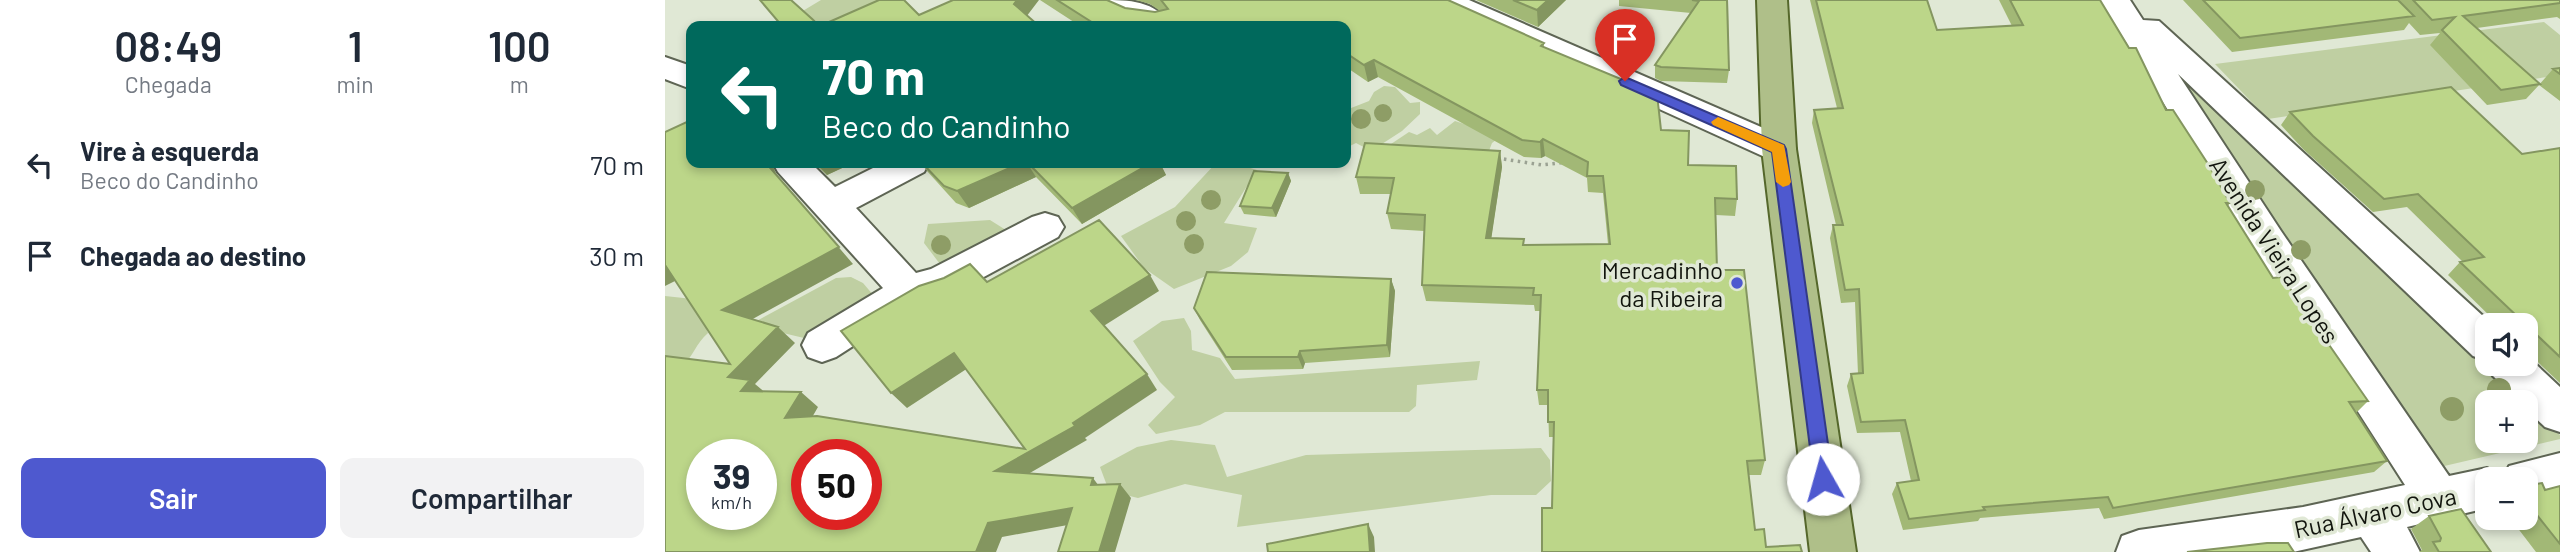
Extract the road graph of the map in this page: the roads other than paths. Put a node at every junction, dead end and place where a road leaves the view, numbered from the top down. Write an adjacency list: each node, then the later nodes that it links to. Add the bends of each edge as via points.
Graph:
1 (1117, 0): 5 (street)
2 (1444, 0): 10 (street)
3 (1772, 0): 10 (main road)
4 (2116, 0): 16 (street, Avenida Vieira Lopes); 23 (street, Avenida Vieira Lopes)
5 (1149, 21)
6 (665, 67): 7 (street)
7 (686, 76)
8 (686, 87): 9 (street)
9 (665, 89)
10 (1779, 149): 25 (main road)
11 (795, 168): 13 (street)
12 (902, 168): 13 (street)
13 (831, 205): 15 (street)
14 (1045, 227): 15 (street, via 942,281)
15 (909, 291): 17 (street)
16 (2475, 333)
17 (822, 345)
18 (2520, 376): 19 (street)
19 (2560, 414)
20 (2560, 473): 21 (street)
21 (2538, 477)
22 (2475, 490): 23 (street, Rua Álvaro Cova)
23 (2438, 498): 24 (street, Rua Álvaro Cova)
24 (2385, 533): 26 (street, Rua Álvaro Cova, via 2277,533)
25 (1833, 552)
26 (2139, 552)

